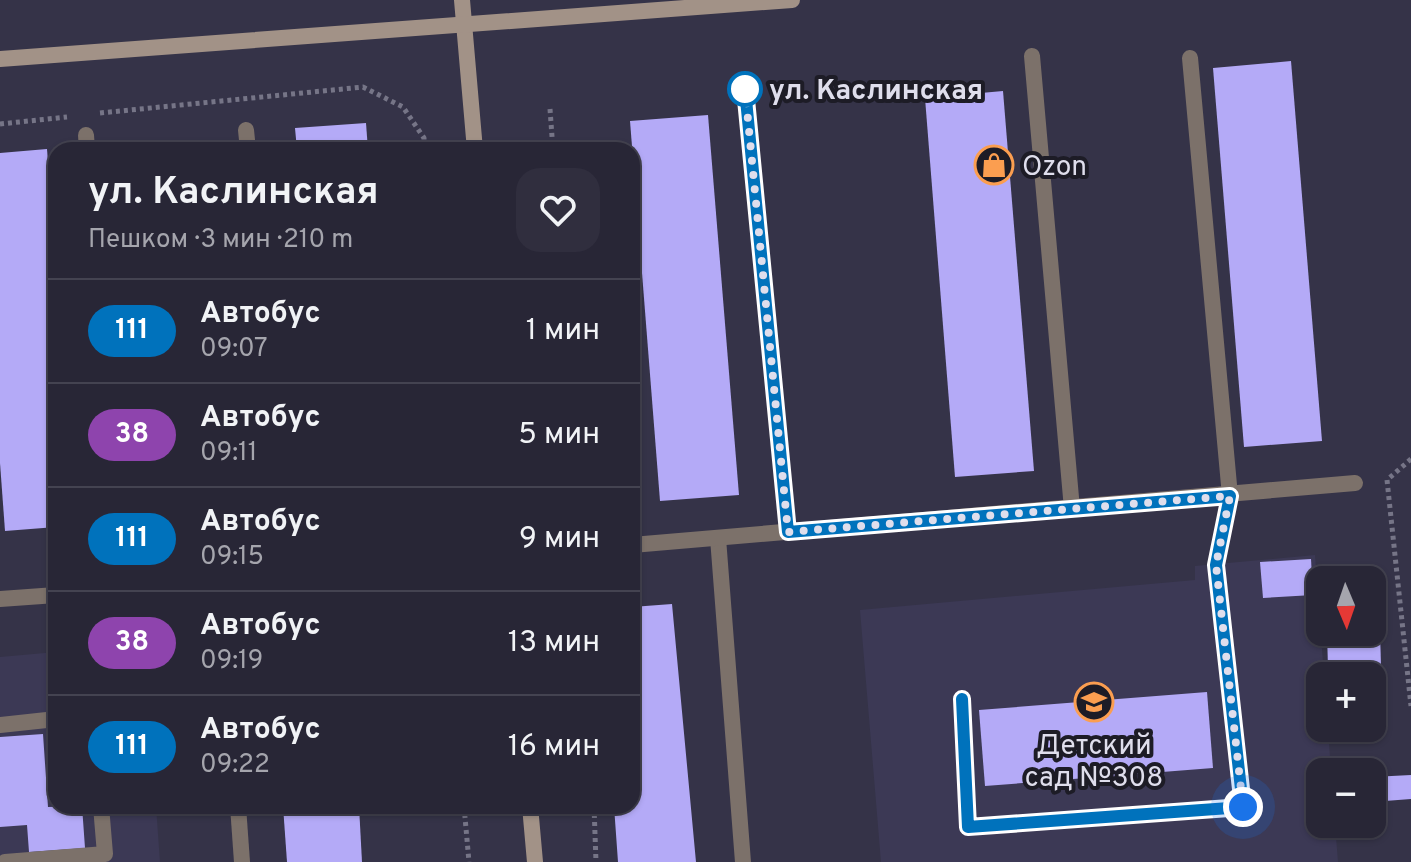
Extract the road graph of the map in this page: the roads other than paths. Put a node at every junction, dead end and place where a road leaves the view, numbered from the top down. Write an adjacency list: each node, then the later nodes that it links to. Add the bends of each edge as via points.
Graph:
1 (462, 0): 3 (main road)
2 (792, 0): 3 (main road)
3 (465, 25): 6 (main road); 10 (main road)
4 (1032, 56): 13 (lane)
5 (1190, 58): 12 (lane)
6 (0, 59)
7 (745, 89): 14 (lane)
8 (246, 130): 9 (lane)
9 (247, 142)
10 (474, 142)
11 (1355, 483): 12 (lane)
12 (1230, 496): 13 (lane); 19 (lane, via 1216,565 1243,807 968,827)
13 (1072, 509): 14 (lane)
14 (788, 532): 15 (lane)
15 (718, 538): 16 (lane); 28 (lane)
16 (640, 544)
17 (48, 596): 18 (lane)
18 (0, 599)
19 (962, 699)
20 (48, 720): 21 (lane)
21 (0, 725)
22 (102, 814): 25 (lane, via 105,854)
23 (239, 814): 26 (lane)
24 (531, 814): 27 (main road)
25 (5, 862)
26 (242, 862)
27 (535, 862)
28 (743, 862)

